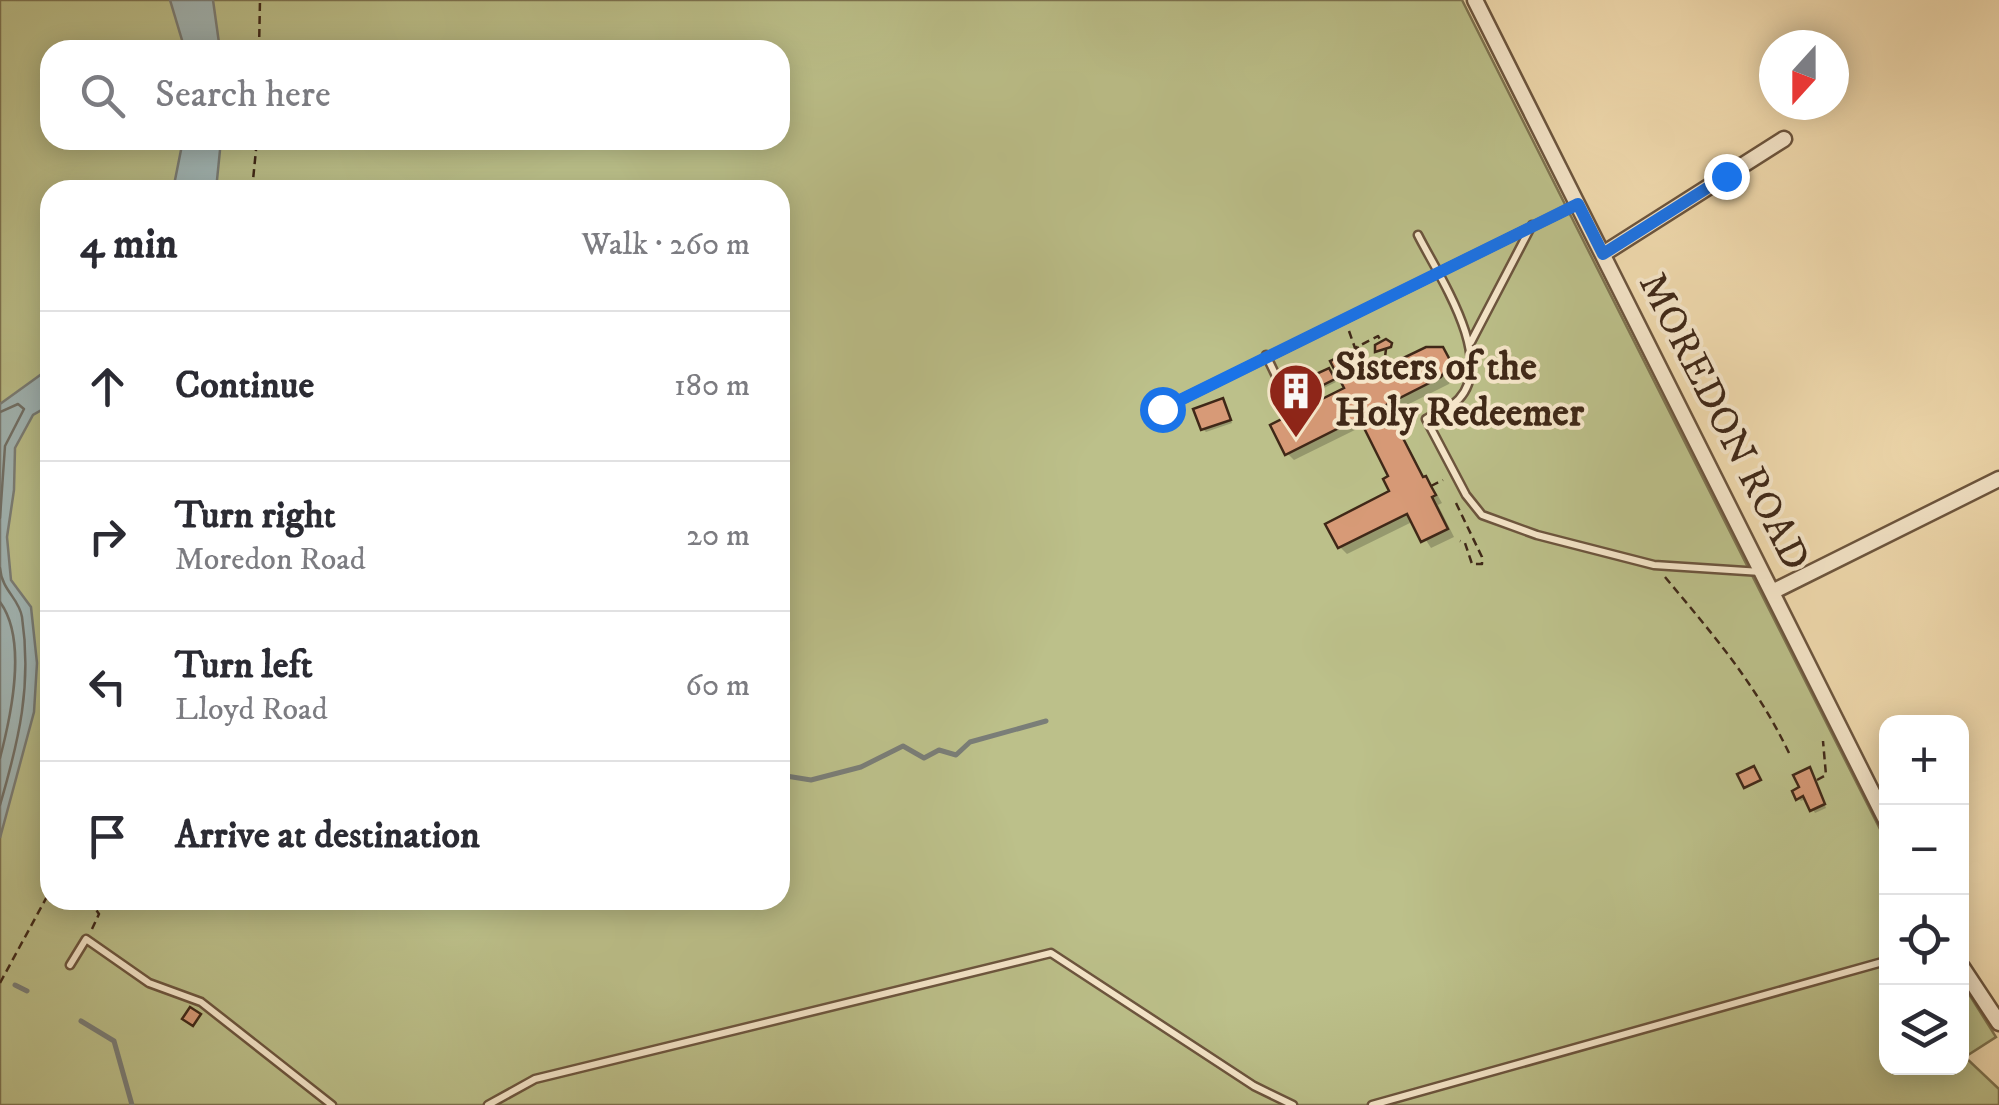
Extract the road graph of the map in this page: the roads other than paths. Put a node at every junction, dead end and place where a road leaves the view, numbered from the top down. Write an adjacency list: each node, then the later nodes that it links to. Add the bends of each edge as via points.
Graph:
1 (1475, 0): 3 (street, MOREDON ROAD)
2 (1784, 139): 6 (street)
3 (1578, 204): 4 (lane); 6 (street, MOREDON ROAD)
4 (1532, 225): 7 (lane); 8 (lane)
5 (1418, 235): 7 (lane)
6 (1603, 254): 13 (street, MOREDON ROAD)
7 (1437, 272): 8 (lane); 9 (lane)
8 (1470, 343): 13 (lane, via 1473,368 1458,401 1426,419 1482,514 1654,565)
9 (1266, 356): 10 (lane); 11 (lane)
10 (1290, 404)
11 (1162, 409)
12 (1999, 479): 14 (street)
13 (1762, 572): 14 (street, MOREDON ROAD)
14 (1772, 592): 15 (street, MOREDON ROAD)
15 (1879, 806)
16 (1879, 963): 23 (lane)
17 (70, 964): 20 (lane, via 86,939 149,982 200,1002)
18 (1969, 977): 19 (street)
19 (1999, 1023)
20 (332, 1105)
21 (488, 1105): 22 (lane, via 536,1078 1051,953)
22 (1292, 1105)
23 (1372, 1105)

